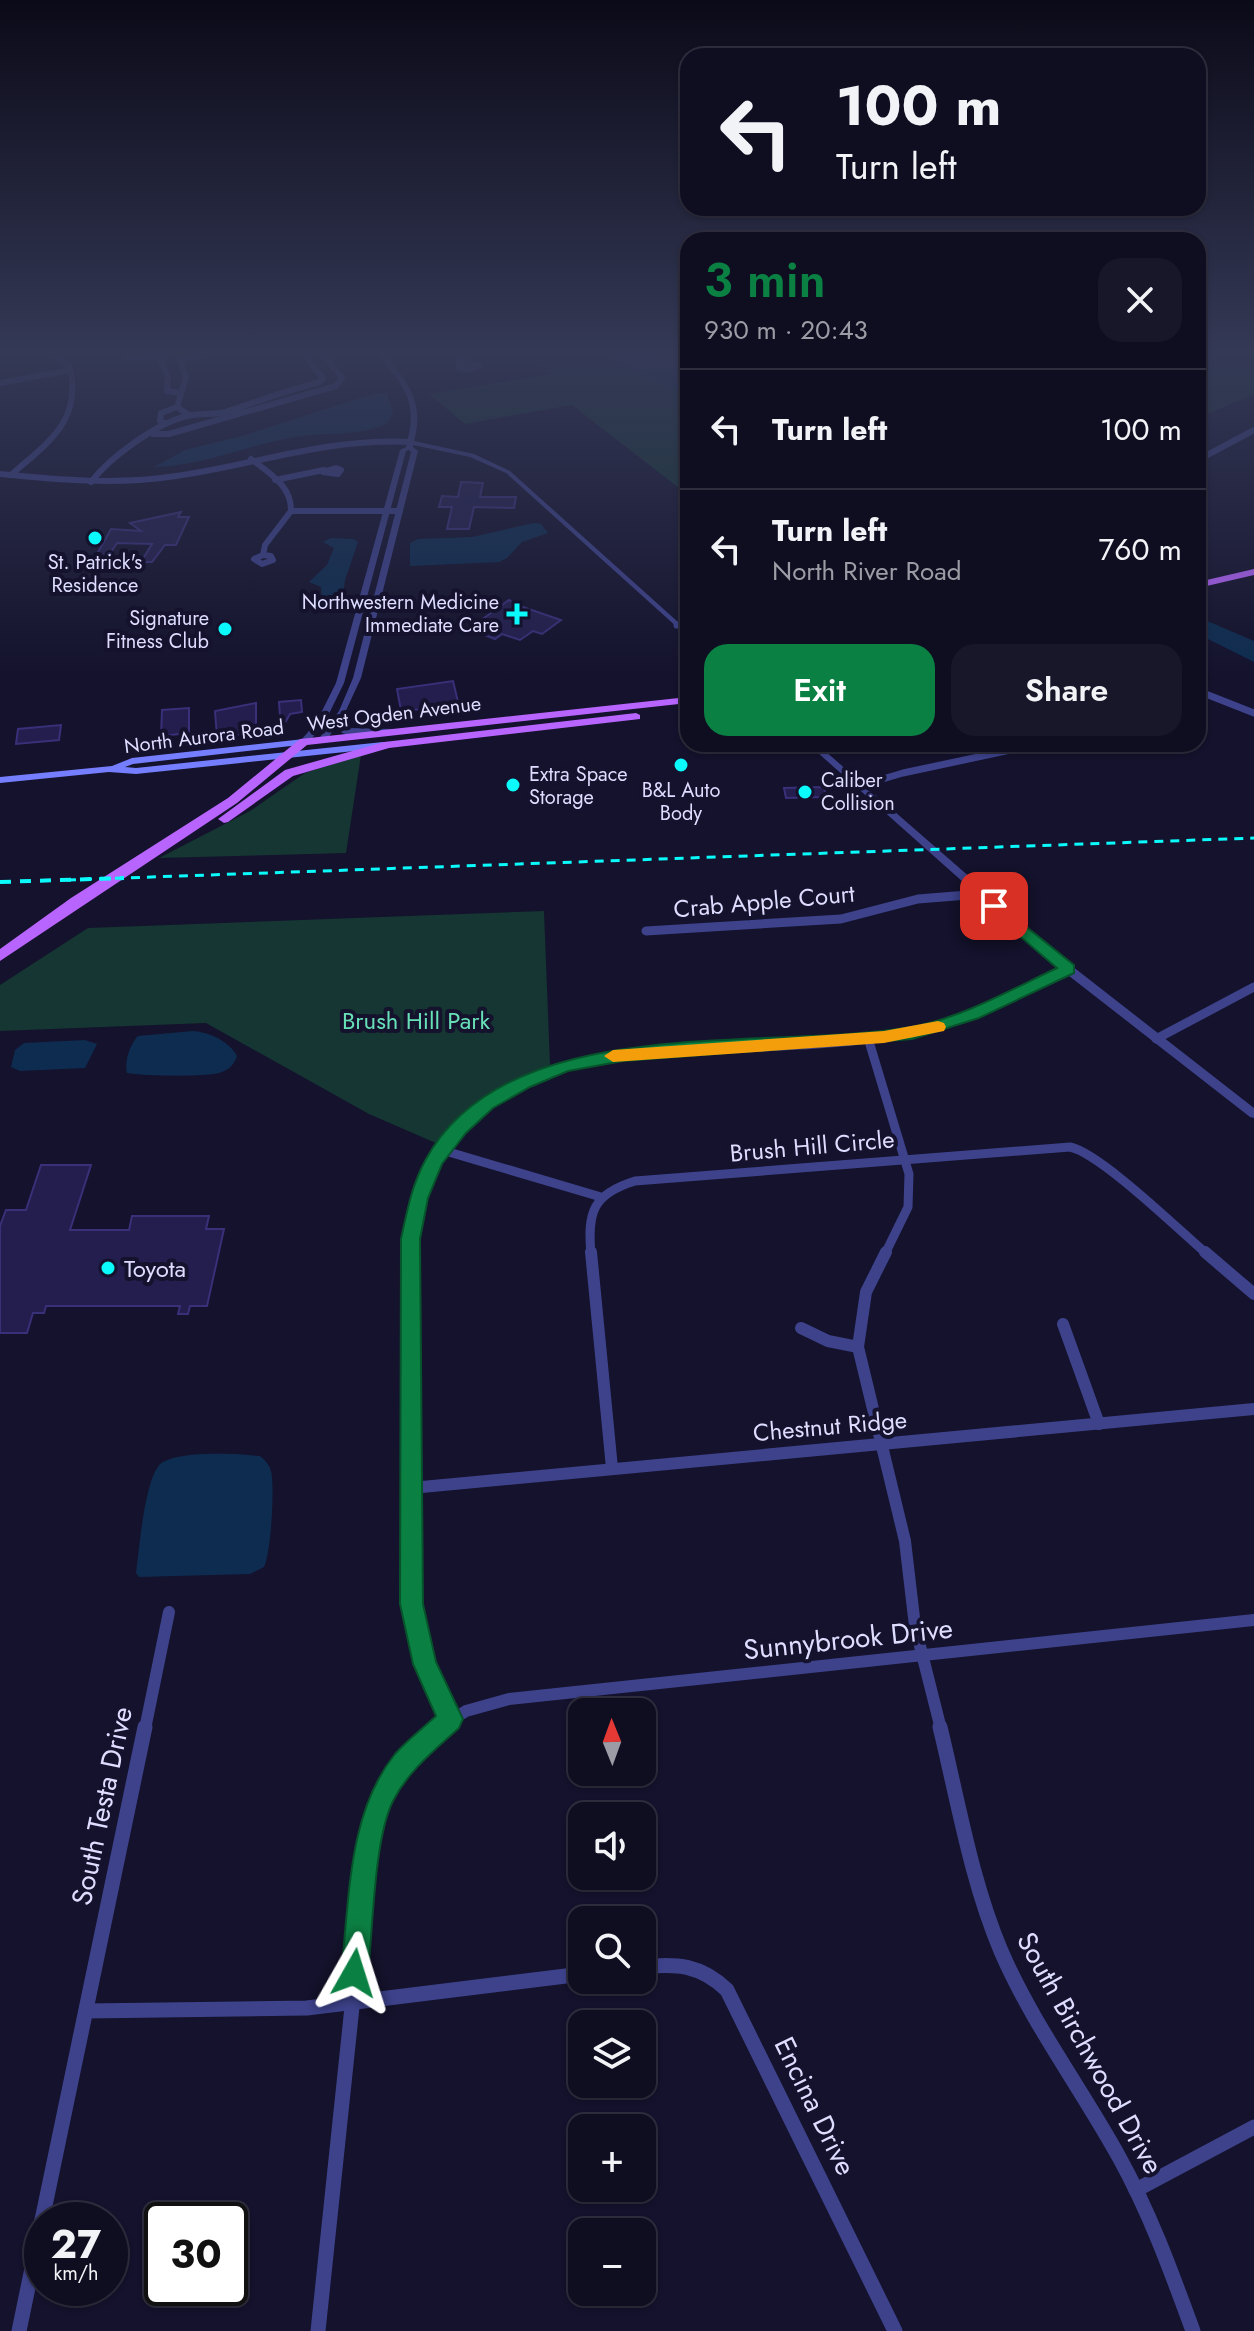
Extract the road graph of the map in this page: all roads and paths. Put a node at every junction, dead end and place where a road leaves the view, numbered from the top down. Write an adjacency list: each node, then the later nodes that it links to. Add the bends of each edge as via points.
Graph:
1 (25, 461): 10 (street)
2 (113, 461): 12 (street)
3 (243, 461): 12 (street, via 174,476)
4 (253, 461): 11 (street)
5 (400, 461): 14 (street)
6 (413, 461): 15 (street)
7 (484, 461): 20 (street, via 508,472)
8 (324, 470): 11 (street)
9 (0, 474): 10 (street)
10 (11, 475): 12 (street)
11 (275, 480): 13 (street, via 289,495)
12 (91, 482)
13 (291, 511): 14 (street); 16 (street)
14 (387, 511): 15 (street); 33 (street, via 340,683)
15 (400, 511): 28 (street, via 357,678)
16 (263, 555)
17 (1254, 572): 18 (main road)
18 (1206, 583)
19 (680, 624): 20 (street)
20 (677, 625): 21 (street)
21 (680, 628)
22 (1206, 694): 23 (street)
23 (1212, 697): 24 (street); 27 (street)
24 (1206, 700)
25 (680, 701): 29 (main road, West Ogden Avenue)
26 (680, 708): 30 (main road, West Ogden Avenue)
27 (1254, 713)
28 (339, 717): 29 (street, via 348,732); 31 (street)
29 (395, 732): 31 (main road, West Ogden Avenue)
30 (469, 737): 32 (main road, North Aurora Road)
31 (322, 740): 33 (main road, West Ogden Avenue)
32 (388, 745): 33 (main road, North Aurora Road); 38 (main road, West Ogden Avenue)
33 (307, 747): 36 (main road, West Ogden Avenue); 37 (main road, North Aurora Road, via 132,761); 38 (main road)
34 (821, 752): 40 (street)
35 (1001, 752): 40 (street)
36 (291, 754): 37 (main road, North Aurora Road, via 136,771); 41 (main road, West Ogden Avenue, via 235,799)
37 (109, 769): 39 (main road, North Aurora Road)
38 (289, 773): 41 (main road, West Ogden Avenue, via 192,839)
39 (0, 780)
40 (859, 786): 42 (street)
41 (141, 860): 44 (main road, West Ogden Avenue)
42 (980, 894): 43 (street, Crab Apple Court, via 918,899 841,919); 45 (street)
43 (646, 931)
44 (0, 956)
45 (1068, 969): 47 (street, via 948,1024); 48 (street)
46 (1254, 987): 48 (street)
47 (868, 1038): 50 (street, via 623,1055 577,1063 499,1095 468,1119); 51 (street)
48 (1156, 1039): 49 (street)
49 (1254, 1114)
50 (442, 1150): 52 (street); 61 (street, via 423,1185 412,1225)
51 (904, 1159): 52 (street, Brush Hill Circle, via 643,1180); 53 (street, Brush Hill Circle, via 1070,1141); 56 (street, via 910,1208 869,1284)
52 (601, 1197): 60 (street, via 588,1232)
53 (1254, 1294)
54 (1063, 1324): 58 (street)
55 (801, 1328): 56 (street)
56 (858, 1347): 59 (street, South Birchwood Drive)
57 (1254, 1409): 58 (street, Chestnut Ridge)
58 (1099, 1424): 59 (street, Chestnut Ridge)
59 (881, 1444): 60 (street, Chestnut Ridge); 64 (street, South Birchwood Drive, via 905,1541)
60 (612, 1468): 61 (street, Chestnut Ridge)
61 (411, 1488): 65 (street, via 411,1604 425,1664)
62 (169, 1612): 69 (street, South Testa Drive)
63 (1254, 1620): 64 (street, Sunnybrook Drive)
64 (922, 1656): 65 (street, Sunnybrook Drive, via 509,1699); 71 (street, South Birchwood Drive, via 977,1883 1001,1951)
65 (450, 1719): 68 (street, via 397,1772 371,1826)
66 (656, 1966): 76 (street, Encina Drive, via 687,1964 713,1975 727,1990)
67 (568, 1976): 68 (street)
68 (351, 2003): 69 (street); 75 (street)
69 (86, 2011): 72 (street, South Testa Drive)
70 (1254, 2127): 71 (street)
71 (1136, 2190): 77 (street, South Birchwood Drive)
72 (46, 2202)
73 (24, 2306): 74 (street, South Testa Drive)
74 (19, 2331)
75 (318, 2331)
76 (895, 2331)
77 (1193, 2331)

